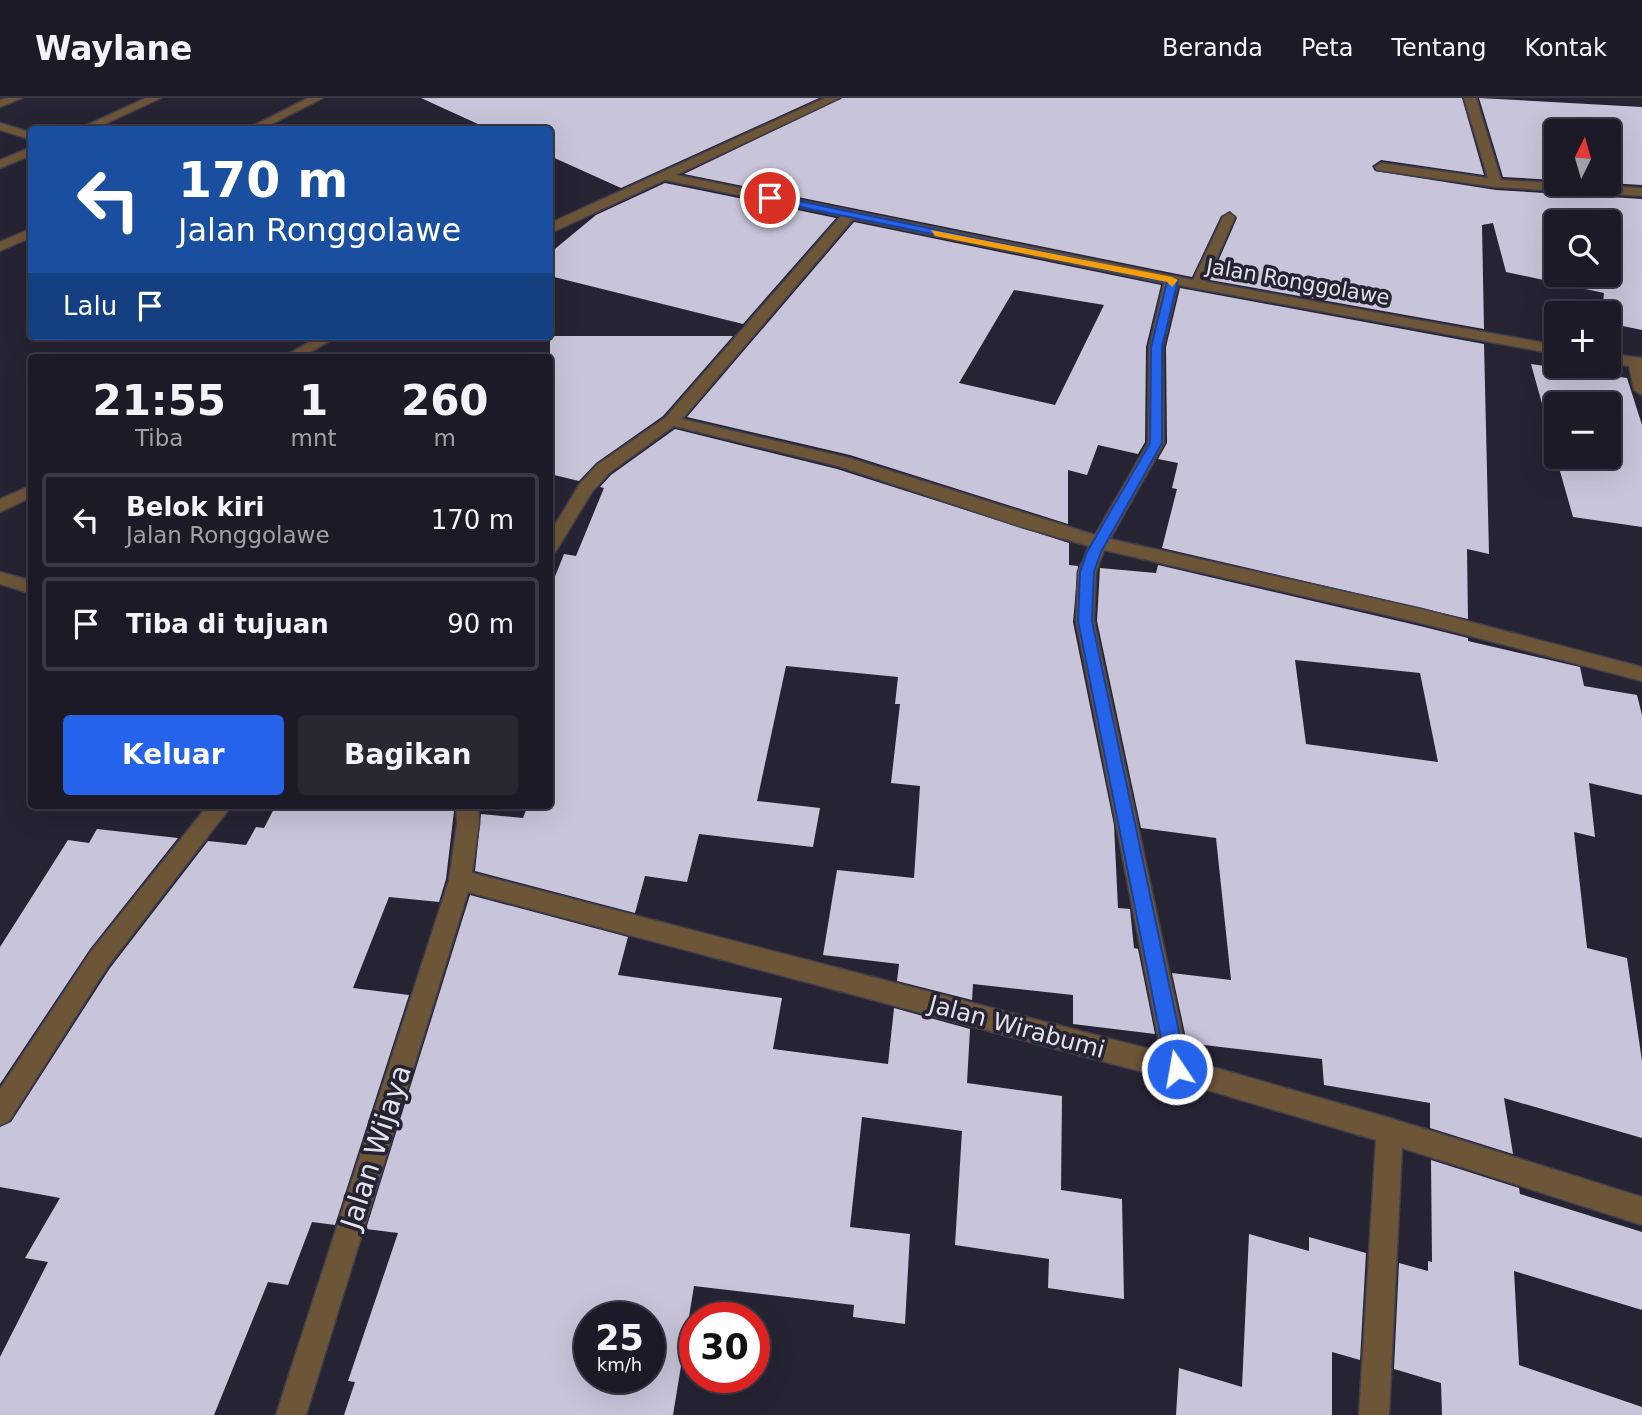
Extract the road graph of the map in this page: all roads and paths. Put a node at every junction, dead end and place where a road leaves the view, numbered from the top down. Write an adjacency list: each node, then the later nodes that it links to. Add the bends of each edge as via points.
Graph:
1 (16, 98): 6 (street)
2 (155, 98): 8 (street)
3 (317, 98): 9 (street)
4 (834, 98): 14 (street)
5 (1470, 98): 15 (street)
6 (0, 104)
7 (0, 126): 10 (street)
8 (90, 126)
9 (258, 126)
10 (28, 136)
11 (28, 152): 12 (street)
12 (0, 164)
13 (1381, 167): 15 (street)
14 (664, 176): 17 (street, Jalan Ronggolawe); 19 (street)
15 (1496, 183): 16 (street)
16 (1642, 192)
17 (849, 215): 22 (street, Jalan Ronggolawe); 30 (street)
18 (1229, 217): 23 (street)
19 (553, 227)
20 (28, 234): 21 (street)
21 (0, 247)
22 (1172, 280): 23 (street, Jalan Ronggolawe); 34 (street, via 1156,347 1156,443)
23 (1198, 285): 25 (street, Jalan Ronggolawe)
24 (323, 340): 26 (street)
25 (1544, 348)
26 (296, 354)
27 (1621, 360): 28 (street)
28 (1639, 362): 29 (street)
29 (1642, 390)
30 (671, 421): 33 (street, via 603,469 585,489); 34 (street, via 843,463)
31 (28, 492): 32 (street)
32 (0, 506)
33 (553, 542)
34 (1101, 543): 37 (street, via 1421,616); 41 (street, via 1087,572 1085,621)
35 (0, 578): 36 (street)
36 (28, 587)
37 (1642, 674)
38 (218, 809): 42 (street, via 100,958)
39 (467, 809): 40 (street)
40 (460, 880): 41 (street, Jalan Wirabumi); 45 (street, Jalan Wijaya)
41 (1177, 1069): 43 (street, Jalan Wirabumi)
42 (0, 1112)
43 (1391, 1131): 44 (street, Jalan Wirabumi); 46 (street)
44 (1642, 1211)
45 (291, 1415)
46 (1374, 1415)

